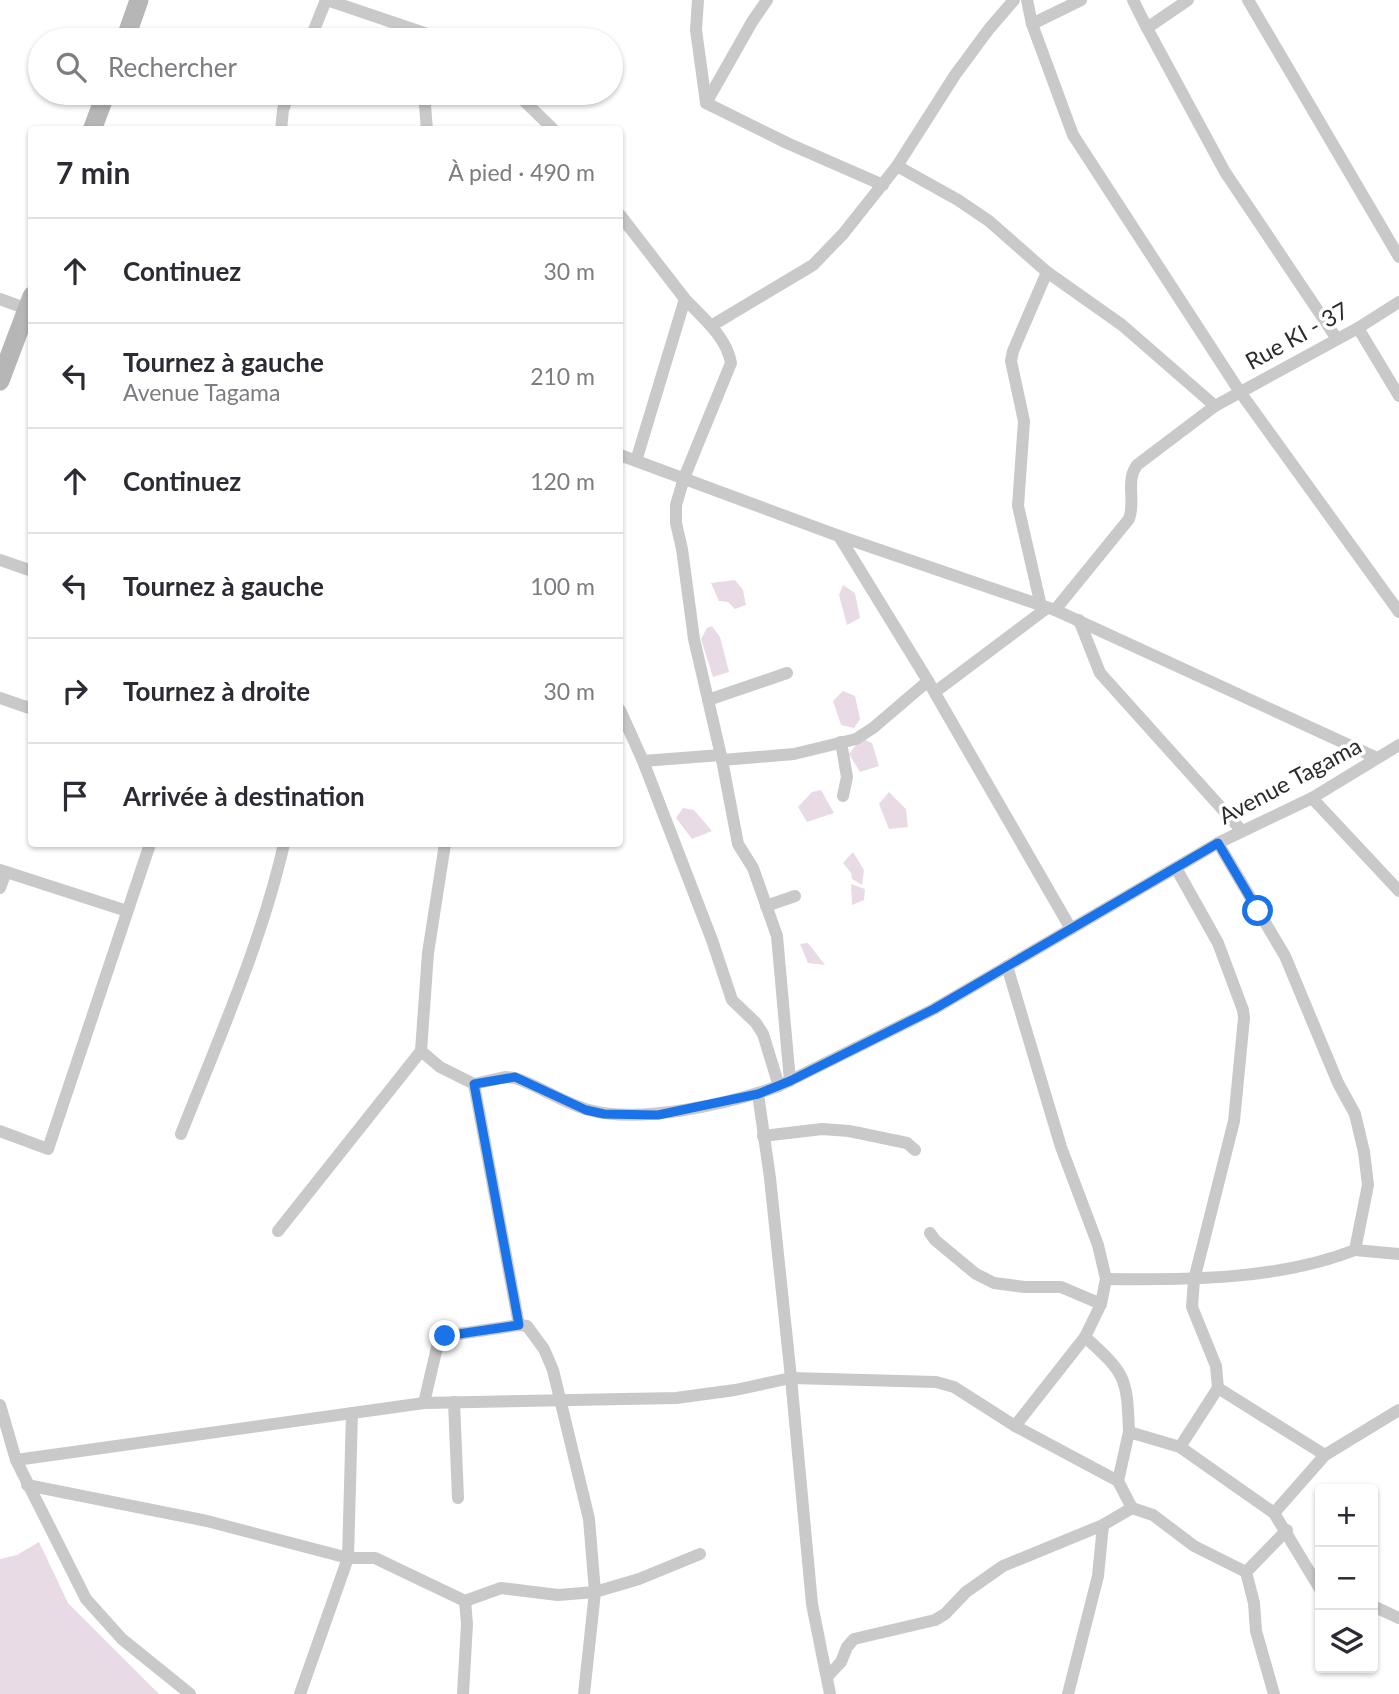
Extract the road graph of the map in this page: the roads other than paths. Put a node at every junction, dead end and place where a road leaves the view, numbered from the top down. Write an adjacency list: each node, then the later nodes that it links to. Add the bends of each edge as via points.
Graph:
1 (139, 0): 13 (main road)
2 (327, 0): 11 (street); 14 (street)
3 (698, 0): 17 (street, via 696,30)
4 (767, 0): 17 (street)
5 (1014, 0): 26 (street, via 956,75)
6 (1027, 0): 12 (street)
7 (1081, 0): 12 (street)
8 (1133, 0): 16 (street)
9 (1188, 0): 16 (street)
10 (1248, 0): 29 (street)
11 (355, 4): 15 (street)
12 (1032, 24): 40 (street, via 1073,135)
13 (129, 28)
14 (315, 28)
15 (404, 28)
16 (1147, 28): 38 (street, via 1225,172)
17 (706, 103): 27 (street)
18 (101, 105): 22 (main road)
19 (285, 105): 23 (street)
20 (425, 105): 24 (street)
21 (528, 105): 25 (street)
22 (94, 126)
23 (281, 126)
24 (426, 126)
25 (550, 126)
26 (897, 166): 27 (street); 30 (street, via 989,221)
27 (883, 185): 36 (street, via 813,265)
28 (623, 219): 32 (street)
29 (1399, 257)
30 (1047, 272): 42 (street, via 1122,325); 49 (street, via 1011,361 1024,421 1018,506)
31 (0, 299): 33 (street)
32 (684, 299): 36 (street); 44 (street)
33 (28, 302)
34 (1399, 302): 37 (street, Rue KI - 37)
35 (28, 305): 39 (main road)
36 (711, 326): 45 (street, via 730,363)
37 (1358, 328): 38 (street, Rue KI - 37); 41 (street)
38 (1337, 340): 40 (street, Rue KI - 37)
39 (0, 382)
40 (1240, 392): 42 (street, Rue KI - 37); 50 (street)
41 (1399, 396)
42 (1215, 406): 49 (street, Rue KI - 37, via 1137,465 1131,480 1129,519)
43 (623, 457): 44 (street)
44 (636, 461): 45 (street)
45 (684, 478): 46 (street); 55 (street, via 676,505 677,523)
46 (839, 537): 49 (street); 53 (street)
47 (0, 560): 48 (street)
48 (28, 570)
49 (1048, 608): 51 (street); 53 (street, Rue KI - 37)
50 (1399, 612)
51 (1079, 620): 61 (street); 65 (street, via 1100,673)
52 (787, 673): 55 (street)
53 (931, 687): 58 (street, Rue KI - 37, via 856,739); 77 (street)
54 (0, 698): 56 (street)
55 (708, 700): 60 (street)
56 (28, 708)
57 (623, 717): 62 (street)
58 (841, 743): 60 (street, Rue KI - 37, via 794,754); 63 (street, via 847,777)
59 (1399, 745): 61 (street, Avenue Tagama)
60 (721, 757): 62 (street, Rue KI - 37); 75 (street, via 738,844 753,868)
61 (1377, 758): 64 (street, Avenue Tagama)
62 (643, 761): 81 (street, via 732,1000 763,1034)
63 (843, 796)
64 (1312, 798): 65 (street, Avenue Tagama); 73 (street)
65 (1242, 831): 66 (street, Avenue Tagama)
66 (1218, 843): 70 (street, Avenue Tagama); 89 (street, via 1285,956 1355,1114 1368,1185)
67 (149, 847): 76 (street)
68 (283, 847): 84 (street, via 241,985)
69 (445, 847): 79 (street, via 428,953)
70 (1176, 868): 77 (street, Avenue Tagama); 92 (street, via 1218,943 1244,1018 1234,1121)
71 (3, 871): 72 (street); 76 (street)
72 (0, 888)
73 (1399, 891)
74 (795, 895): 75 (street)
75 (766, 906): 81 (street, via 777,936)
76 (127, 911): 83 (street, via 48,1149)
77 (1071, 929): 78 (street, Avenue Tagama)
78 (1007, 966): 81 (street, Avenue Tagama, via 934,1009); 91 (street)
79 (421, 1051): 80 (street, via 440,1067); 87 (street)
80 (474, 1084): 82 (street, Avenue Tagama, via 515,1077 604,1114 658,1115); 94 (street)
81 (785, 1084): 82 (street, Avenue Tagama)
82 (758, 1094): 85 (street)
83 (0, 1131)
84 (181, 1134)
85 (763, 1136): 86 (street, via 849,1130 907,1143); 96 (street)
86 (915, 1150)
87 (278, 1231)
88 (930, 1233): 93 (street, via 976,1274 994,1283 1061,1287)
89 (1355, 1250): 90 (street); 92 (street, via 1320,1262)
90 (1399, 1254)
91 (1106, 1279): 92 (street); 93 (street)
92 (1194, 1280): 97 (street, via 1192,1307 1216,1366)
93 (1101, 1304): 95 (street)
94 (519, 1325): 98 (street, via 527,1326 544,1349); 100 (street, via 440,1339)
95 (1085, 1336): 104 (street); 105 (street, via 1121,1373)
96 (792, 1378): 98 (street, via 676,1398); 104 (street, via 946,1384); 124 (street, via 812,1604)
97 (1218, 1388): 106 (street); 107 (street)
98 (561, 1400): 99 (street); 120 (street, via 589,1519)
99 (454, 1402): 100 (street); 111 (street)
100 (424, 1403): 103 (street)
101 (0, 1405): 108 (street)
102 (1399, 1409): 107 (street)
103 (352, 1413): 108 (street); 117 (street)
104 (1015, 1426): 109 (street)
105 (1129, 1432): 106 (street); 109 (street)
106 (1180, 1447): 113 (street)
107 (1325, 1455): 113 (street)
108 (16, 1461): 110 (street)
109 (1118, 1481): 112 (street)
110 (27, 1485): 117 (street, via 207,1521); 125 (street, via 86,1600 122,1639)
111 (458, 1498)
112 (1132, 1508): 114 (street); 118 (street, via 1153,1515 1194,1546)
113 (1274, 1513): 115 (street)
114 (1103, 1525): 124 (street, via 1003,1566 935,1620 854,1639); 129 (street, via 1098,1576)
115 (1287, 1530): 118 (street); 119 (street)
116 (700, 1554): 120 (street)
117 (348, 1559): 121 (street, via 376,1558); 126 (street)
118 (1246, 1572): 130 (street)
119 (1315, 1580)
120 (595, 1592): 121 (street, via 558,1595 501,1588); 128 (street)
121 (465, 1601): 127 (street)
122 (1378, 1608): 123 (street)
123 (1399, 1618)
124 (827, 1688)
125 (190, 1694)
126 (300, 1694)
127 (463, 1694)
128 (584, 1694)
129 (1068, 1694)
130 (1274, 1694)

